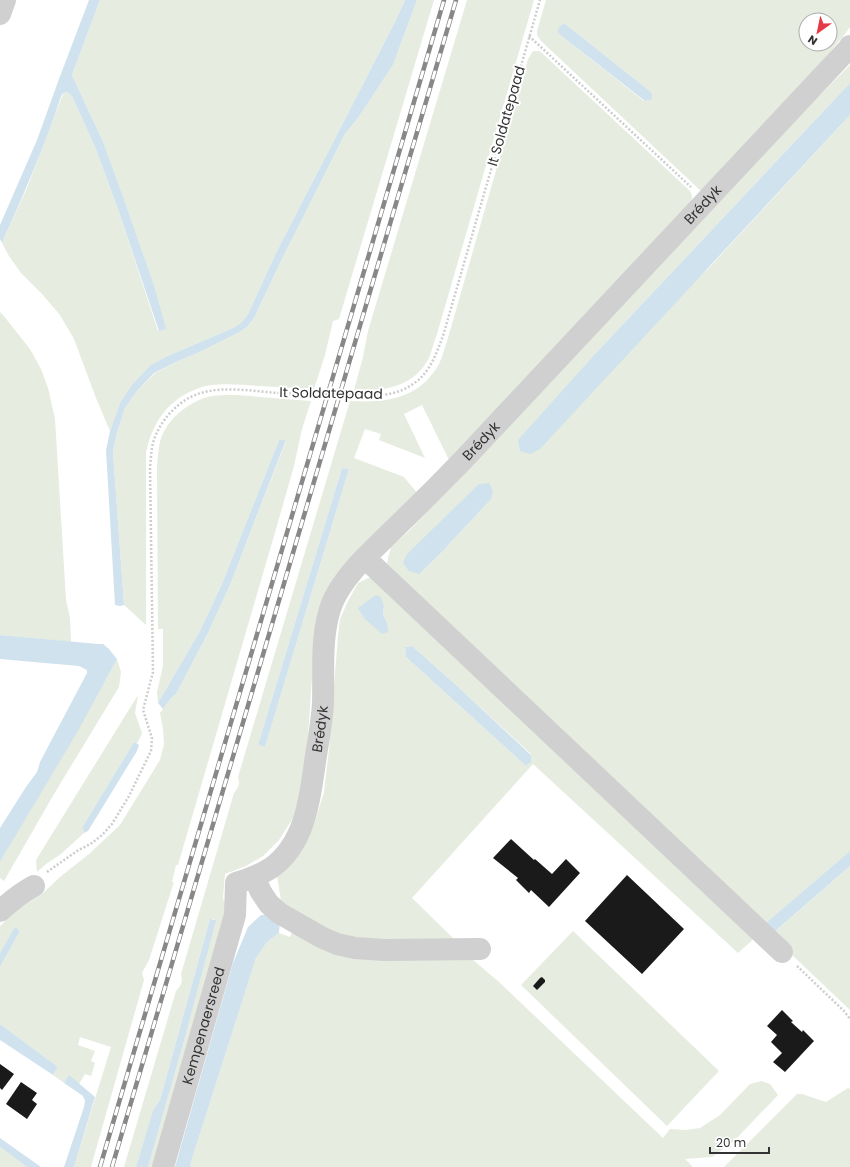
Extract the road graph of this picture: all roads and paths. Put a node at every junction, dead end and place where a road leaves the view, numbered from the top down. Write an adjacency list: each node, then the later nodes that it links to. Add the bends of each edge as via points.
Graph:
1 (5, 0): 3 (street)
2 (540, 0): 4 (path, It Soldatepaad)
3 (0, 14)
4 (530, 36): 6 (path); 9 (path, It Soldatepaad, via 443,336 434,360 415,384 402,391 369,396 217,390 189,398 168,415 160,426 151,454 150,467 153,672 143,710 152,738 151,751 112,824 97,839 46,873)
5 (850, 47): 6 (street, Brédyk)
6 (706, 201): 7 (street, Brédyk, via 445,479)
7 (365, 558): 8 (street, Brédyk, via 345,580 333,602 326,625 323,706 311,794 304,821 298,837 288,852 272,867); 12 (street)
8 (245, 880): 11 (street, via 279,913 337,944 384,950); 14 (street, Kempenaersreed)
9 (34, 886): 10 (street, via 23,891)
10 (0, 912)
11 (480, 949)
12 (782, 952): 13 (path)
13 (850, 1019)
14 (163, 1167)

